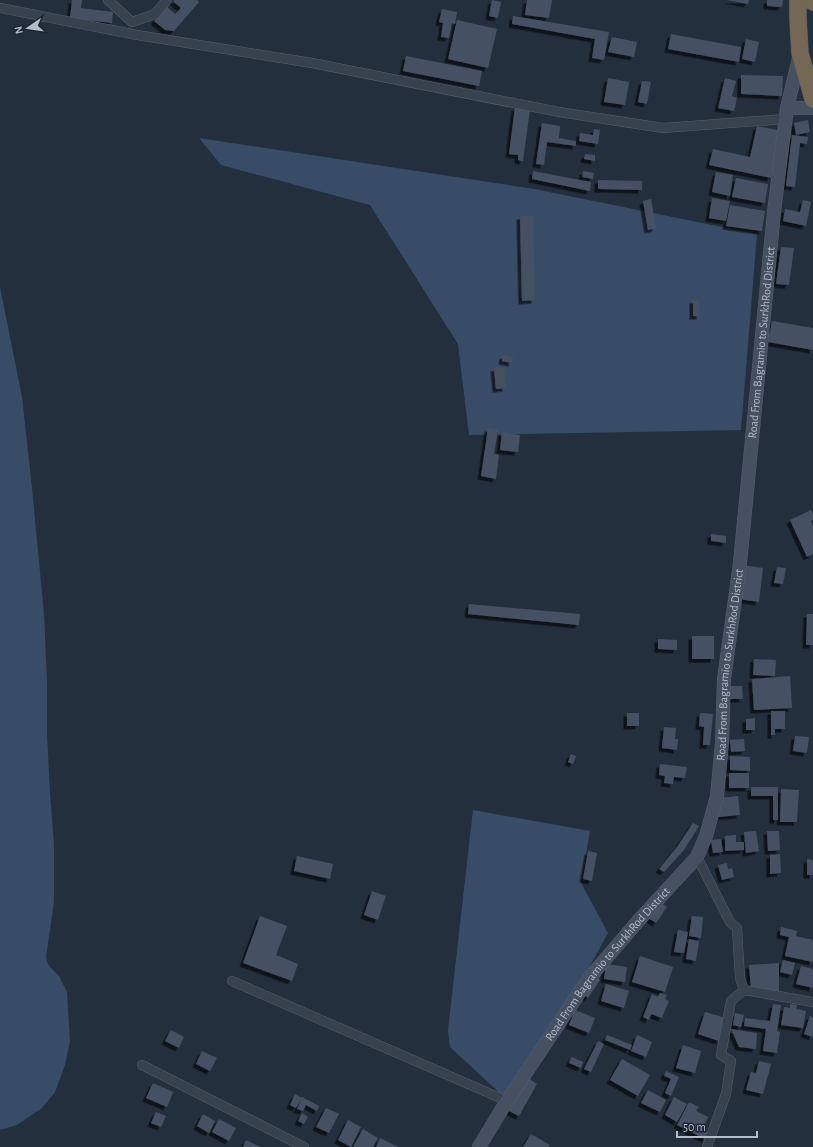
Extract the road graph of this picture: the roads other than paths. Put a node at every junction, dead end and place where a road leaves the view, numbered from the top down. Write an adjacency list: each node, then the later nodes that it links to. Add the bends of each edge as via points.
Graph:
1 (108, 0): 2 (street, via 132,22 155,14)
2 (167, 0)
3 (798, 0): 5 (highway)
4 (0, 8): 8 (street, via 137,35 312,63 559,112 663,128)
5 (800, 53): 6 (highway); 8 (street, Road From Bagramio to SurkhRod District)
6 (813, 99)
7 (813, 108): 8 (street)
8 (786, 113): 9 (street, Road From Bagramio to SurkhRod District, via 740,563 724,679 717,796 703,847)
9 (697, 857): 11 (street, via 730,922 737,928 740,978); 14 (street, Road From Bagramio to SurkhRod District, via 596,970)
10 (232, 981): 14 (street)
11 (744, 990): 12 (street); 17 (street, via 731,1001 721,1055 731,1061 726,1094)
12 (813, 1002)
13 (142, 1064): 15 (street)
14 (508, 1101): 16 (street, Road From Bagramio to SurkhRod District)
15 (304, 1147)
16 (479, 1147)
17 (707, 1147)

